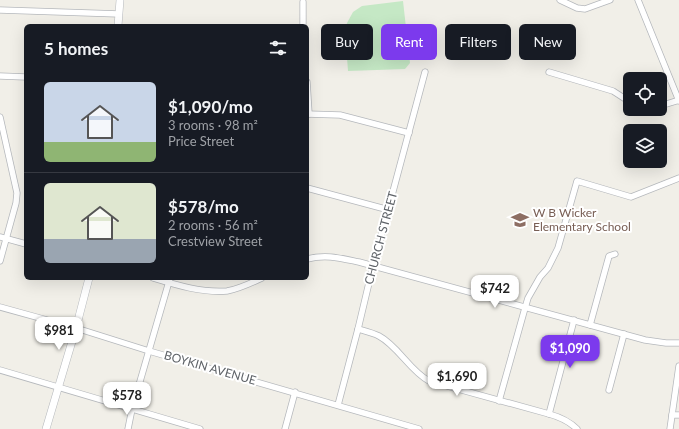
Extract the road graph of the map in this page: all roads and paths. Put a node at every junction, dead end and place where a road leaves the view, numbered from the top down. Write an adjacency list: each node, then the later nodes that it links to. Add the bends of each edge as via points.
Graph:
1 (120, 0): 7 (street)
2 (560, 0): 3 (street, via 585,9)
3 (610, 0)
4 (638, 0): 15 (street)
5 (303, 2): 9 (street)
6 (0, 10): 7 (street)
7 (119, 14): 8 (street)
8 (118, 24)
9 (303, 24)
10 (425, 72): 19 (street, CHURCH STREET)
11 (549, 72): 14 (street, via 613,91)
12 (0, 76): 13 (street)
13 (24, 77)
14 (623, 97)
15 (679, 101): 16 (street)
16 (667, 104)
17 (309, 114): 19 (street, via 340,115)
18 (0, 117): 24 (street, via 17,192)
19 (409, 133): 22 (street, CHURCH STREET)
20 (679, 178): 34 (street, via 631,197 577,181 558,248 528,298)
21 (309, 189): 22 (street)
22 (389, 210): 29 (street, CHURCH STREET)
23 (0, 237): 24 (street)
24 (6, 238): 25 (street); 28 (street)
25 (24, 243)
26 (615, 254): 36 (street, via 609,256)
27 (309, 259): 29 (street, via 333,256)
28 (0, 261)
29 (373, 266): 34 (street); 38 (street, CHURCH STREET)
30 (88, 280): 37 (street)
31 (170, 280): 32 (street, via 214,291 228,291); 41 (street)
32 (258, 280)
33 (0, 308): 37 (street, BOYKIN AVENUE)
34 (525, 308): 35 (street); 47 (street)
35 (574, 320): 36 (street); 50 (street)
36 (590, 325): 39 (street)
37 (76, 328): 41 (street, BOYKIN AVENUE); 44 (street)
38 (358, 329): 47 (street, via 380,337 391,345 422,377); 48 (street, CHURCH STREET)
39 (624, 334): 40 (street, via 667,344); 45 (street)
40 (679, 343)
41 (149, 351): 46 (street, BOYKIN AVENUE); 49 (street)
42 (679, 366): 51 (street)
43 (0, 370): 44 (street)
44 (59, 387): 49 (street); 53 (street)
45 (609, 390)
46 (295, 392): 48 (street, BOYKIN AVENUE); 56 (street)
47 (499, 401): 50 (street)
48 (338, 405): 57 (street, BOYKIN AVENUE)
49 (132, 409): 54 (street); 55 (street)
50 (549, 414): 58 (street, via 564,419)
51 (672, 415): 52 (street); 59 (street)
52 (679, 415)
53 (46, 429)
54 (128, 429)
55 (200, 429)
56 (285, 429)
57 (419, 429)
58 (577, 429)
59 (670, 429)

